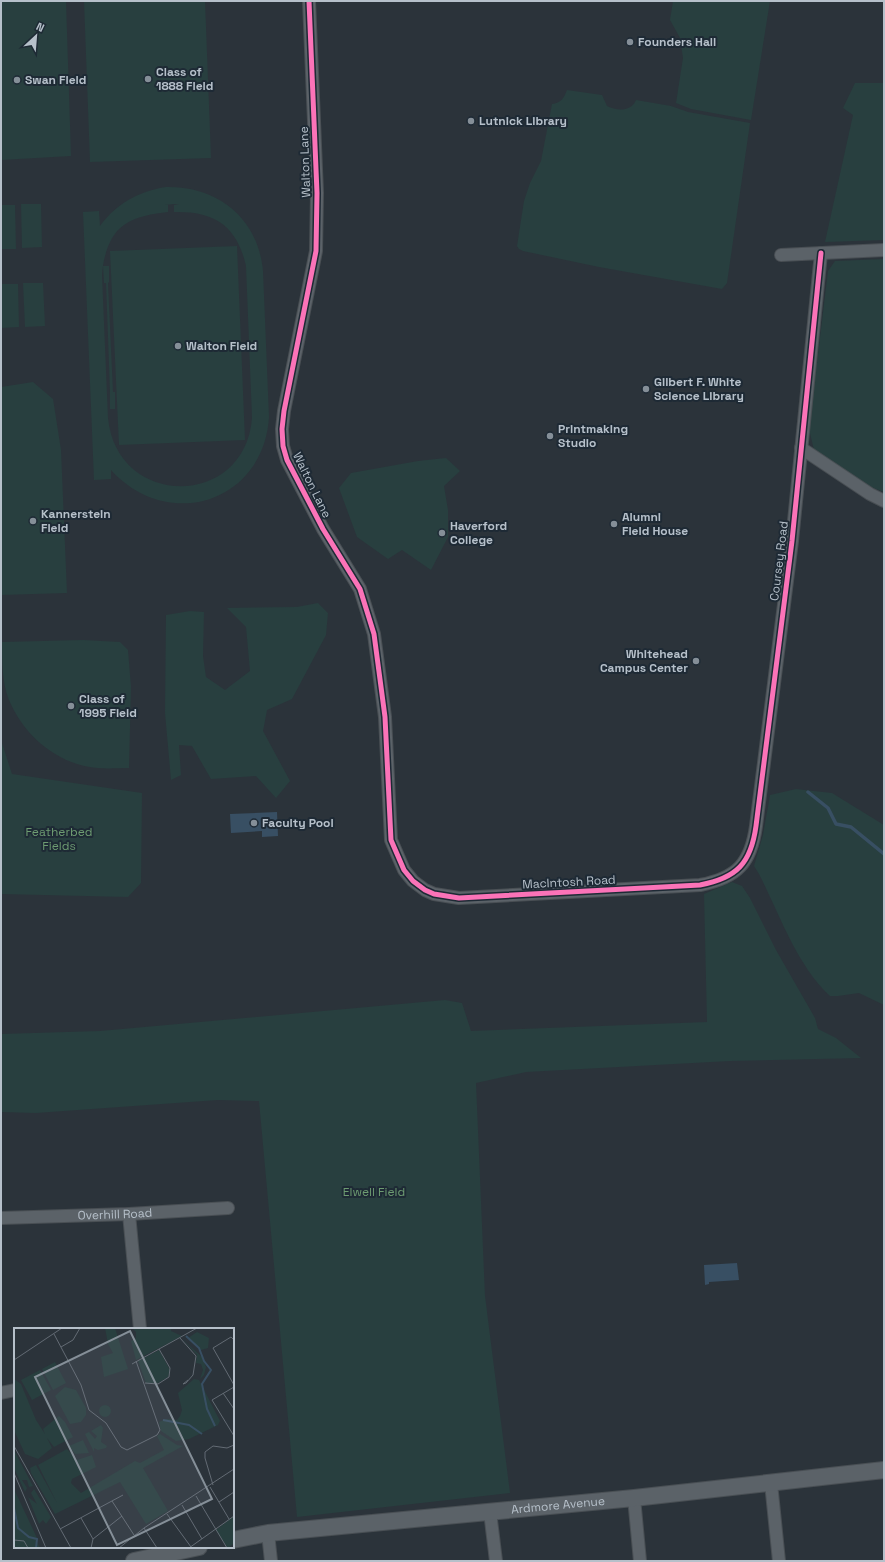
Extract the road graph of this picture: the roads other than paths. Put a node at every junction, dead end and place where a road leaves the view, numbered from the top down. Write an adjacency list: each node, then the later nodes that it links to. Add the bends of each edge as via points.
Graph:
1 (309, 1): 8 (street, Walton Lane, via 317,193 316,251 284,411 283,446 296,480 360,589 374,634 385,718 391,840)
2 (884, 250): 3 (street)
3 (821, 252): 4 (street); 5 (street, Coursey Road)
4 (781, 256)
5 (801, 448): 6 (street); 7 (street, Coursey Road, via 755,837 748,856)
6 (884, 501)
7 (739, 868): 8 (street, MacIntosh Road, via 724,879 690,886 459,898 440,896 424,890)
8 (404, 870)
9 (228, 1208): 10 (street, Overhill Road)
10 (129, 1214): 11 (street, Overhill Road); 12 (street)
11 (1, 1218)
12 (140, 1328)
13 (14, 1390): 14 (street)
14 (1, 1393)
15 (884, 1470): 16 (street, Ardmore Avenue)
16 (772, 1483): 17 (street, Ardmore Avenue); 27 (street)
17 (634, 1498): 18 (street, Ardmore Avenue); 26 (street)
18 (490, 1512): 19 (street, Ardmore Avenue); 25 (street)
19 (268, 1533): 20 (street, Ardmore Avenue); 24 (street)
20 (234, 1540)
21 (188, 1548): 22 (street)
22 (165, 1550): 23 (street)
23 (134, 1561)
24 (271, 1561)
25 (496, 1561)
26 (640, 1561)
27 (779, 1561)

